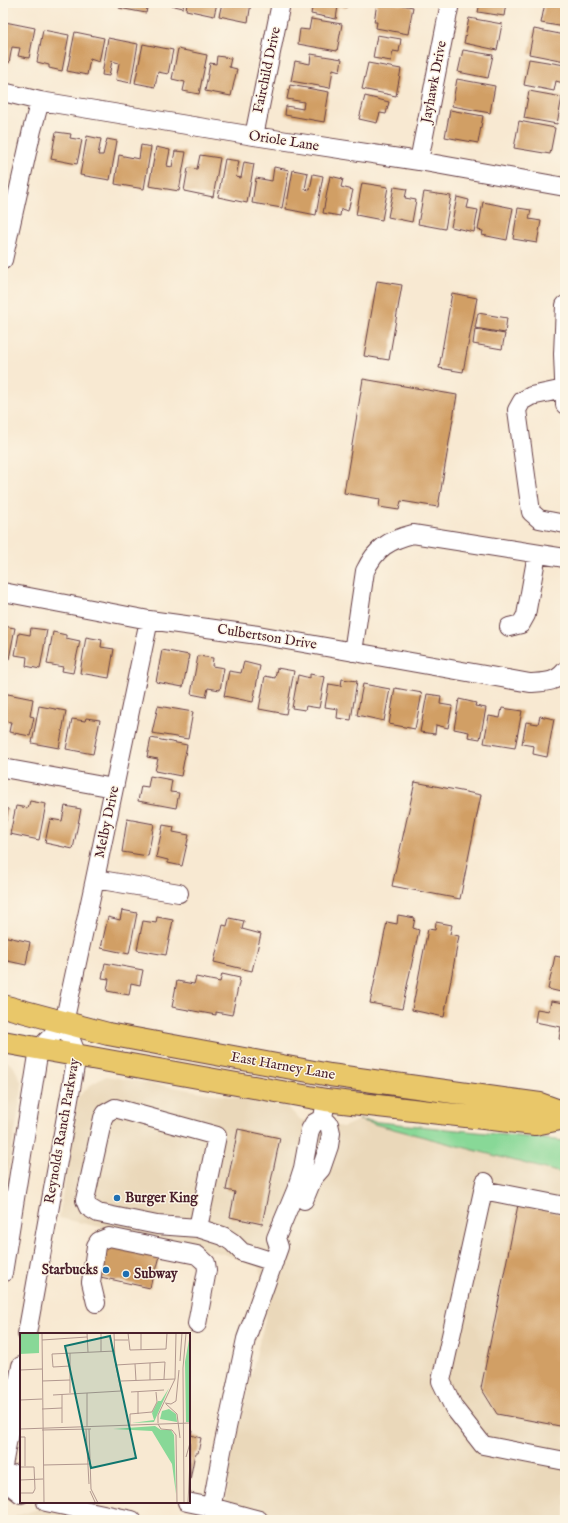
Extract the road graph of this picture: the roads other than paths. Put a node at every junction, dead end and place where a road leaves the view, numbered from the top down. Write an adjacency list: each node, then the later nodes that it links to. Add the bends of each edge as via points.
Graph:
1 (281, 3): 5 (street, Fairchild Drive)
2 (450, 3): 6 (street, Jayhawk Drive)
3 (3, 92): 4 (street, Oriole Lane)
4 (40, 102): 5 (street, Oriole Lane); 8 (street)
5 (254, 136): 6 (street, Oriole Lane)
6 (419, 161): 7 (street, Oriole Lane)
7 (565, 187)
8 (4, 254)
9 (565, 305): 10 (street)
10 (564, 354): 11 (street)
11 (565, 397): 12 (street, via 531,396 522,401 517,410 531,512 538,519)
12 (565, 524)
13 (537, 554): 14 (street); 17 (street, via 526,614 521,624); 18 (street, via 413,534 381,548 370,559 365,571)
14 (565, 558)
15 (3, 592): 16 (street, Culbertson Drive)
16 (149, 620): 18 (street, Culbertson Drive, via 258,635); 21 (street, Melby Drive)
17 (509, 627)
18 (353, 652): 19 (street, Culbertson Drive, via 530,683 550,682)
19 (565, 671)
20 (3, 768): 21 (street)
21 (114, 788): 22 (street, Melby Drive)
22 (95, 879): 23 (street); 25 (street, Melby Drive)
23 (179, 893)
24 (3, 1006): 25 (main road, East Harney Lane)
25 (64, 1023): 27 (street); 28 (street, Reynolds Ranch Parkway); 30 (main road, East Harney Lane, via 108,1034 330,1075 540,1104)
26 (3, 1042): 27 (main road, East Harney Lane)
27 (39, 1049): 28 (main road, East Harney Lane); 35 (street)
28 (76, 1055): 29 (main road, East Harney Lane); 38 (street, Reynolds Ranch Parkway)
29 (325, 1109): 31 (main road, East Harney Lane, via 536,1124); 34 (street, via 310,1130 298,1184 276,1238)
30 (565, 1113)
31 (565, 1118)
32 (565, 1206): 40 (street, via 484,1186 441,1381 454,1408 483,1445)
33 (198, 1228): 33 (street, via 217,1136 115,1108 106,1112 85,1200 88,1207 98,1213 157,1225); 34 (street, via 223,1236 242,1252)
34 (276, 1254): 47 (street, via 246,1339)
35 (3, 1273)
36 (96, 1303): 37 (street, via 91,1282 98,1241 109,1237 182,1252 196,1256 206,1263 207,1270)
37 (197, 1324)
38 (27, 1333)
39 (20, 1372): 41 (street)
40 (565, 1461)
41 (3, 1466)
42 (20, 1473): 43 (street)
43 (3, 1479): 44 (street)
44 (20, 1493)
45 (51, 1503): 48 (street)
46 (189, 1503): 47 (street)
47 (210, 1513): 49 (street)
48 (132, 1520)
49 (259, 1520)

